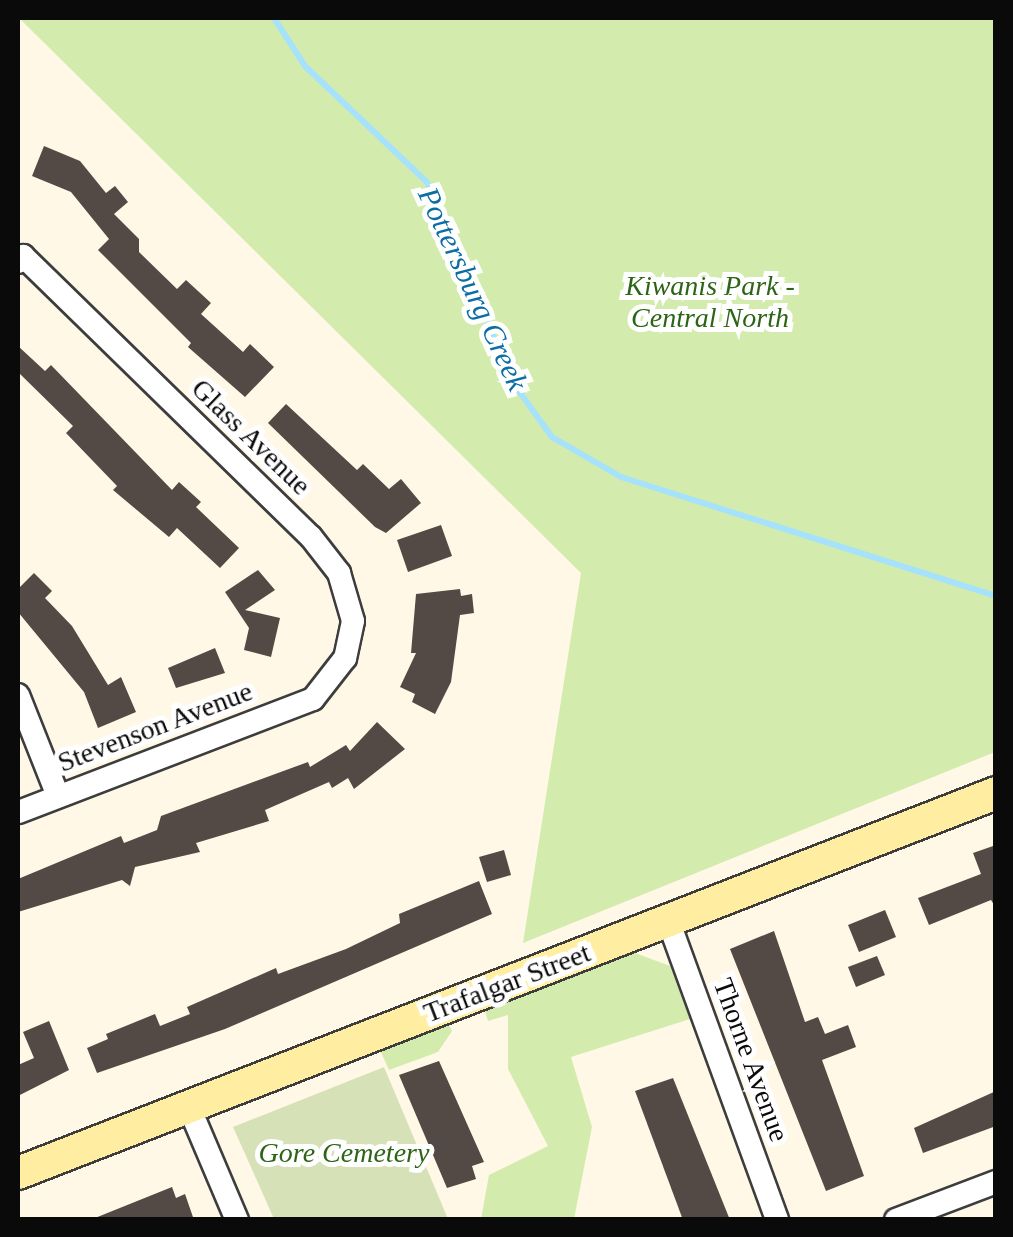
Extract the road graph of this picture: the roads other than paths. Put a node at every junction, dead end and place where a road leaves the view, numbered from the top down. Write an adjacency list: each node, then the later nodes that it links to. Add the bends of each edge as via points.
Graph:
1 (18, 262): 3 (street, Glass Avenue, via 22,256 310,536 339,573 353,622 345,658)
2 (18, 695): 5 (street)
3 (313, 699): 5 (street, Stevenson Avenue)
4 (996, 793): 7 (main road, Trafalgar Street)
5 (58, 796): 6 (street, Stevenson Avenue)
6 (18, 812)
7 (668, 920): 8 (main road, Trafalgar Street); 12 (street, Thorne Avenue)
8 (188, 1107): 9 (main road, Trafalgar Street); 11 (street)
9 (18, 1173)
10 (996, 1182): 13 (street)
11 (237, 1220)
12 (778, 1220)
13 (896, 1220)

